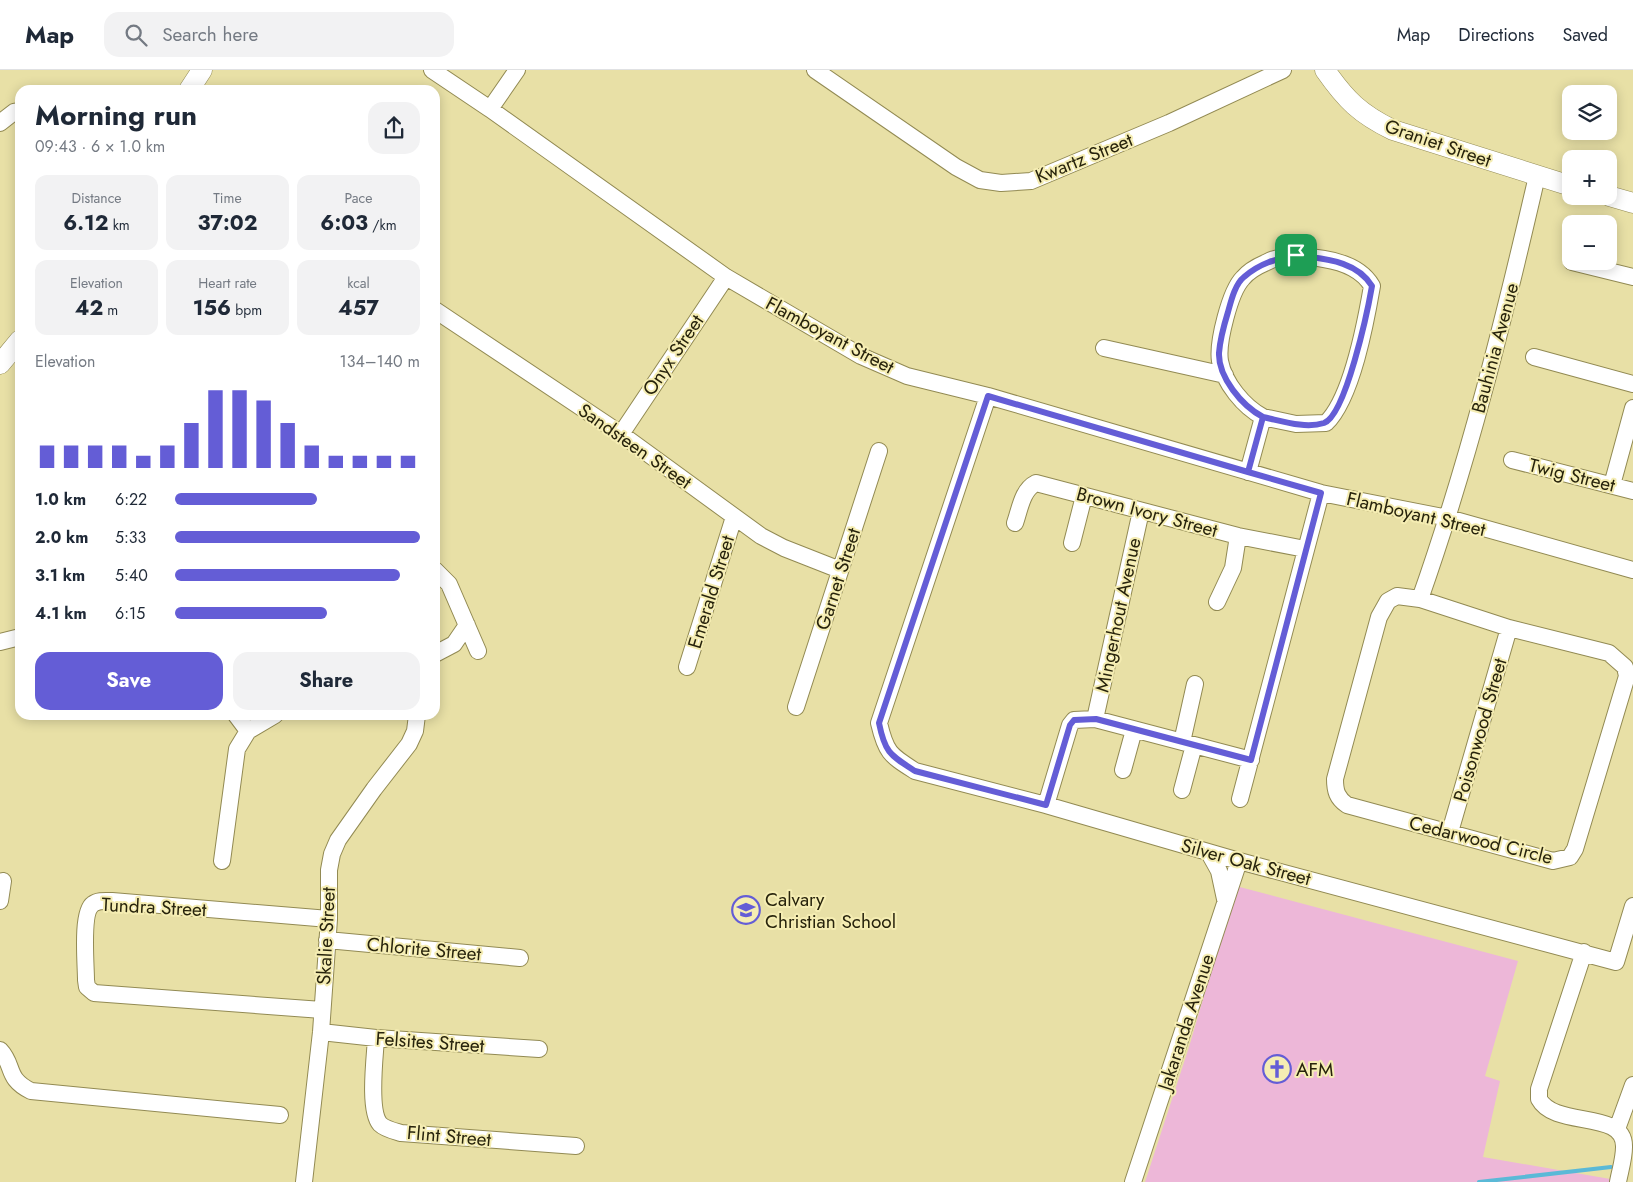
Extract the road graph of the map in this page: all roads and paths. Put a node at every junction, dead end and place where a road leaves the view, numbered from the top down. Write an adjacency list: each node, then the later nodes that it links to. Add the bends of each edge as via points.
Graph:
1 (202, 70): 7 (street)
2 (432, 70): 8 (street, Flamboyant Street)
3 (518, 70): 8 (street)
4 (815, 70): 5 (street, Kwartz Street, via 956,167 980,180 1001,184 1031,181)
5 (1283, 70)
6 (1325, 70): 11 (street, Graniet Street, via 1340,93 1365,116 1393,130)
7 (192, 85)
8 (490, 109): 16 (street, Flamboyant Street)
9 (15, 112): 10 (street)
10 (0, 123)
11 (1537, 176): 12 (street, Graniet Street); 38 (street, Bauhinia Avenue, via 1497,348)
12 (1562, 183)
13 (1617, 198): 14 (street)
14 (1633, 203)
15 (1605, 270): 17 (street)
16 (726, 277): 25 (street, Flamboyant Street, via 861,356 907,376); 28 (street, Onyx Street)
17 (1633, 277)
18 (440, 313): 28 (street, Sandsteen Street)
19 (15, 346): 22 (street)
20 (1104, 348): 23 (street)
21 (1534, 357): 24 (street)
22 (0, 364)
23 (1225, 375): 27 (street, via 1238,397); 27 (street, via 1219,353 1224,326 1242,278 1266,262 1296,255 1331,260 1366,276 1372,286 1363,334 1333,416 1326,423 1311,424)
24 (1633, 384)
25 (988, 396): 31 (street, Flamboyant Street); 68 (street, Silver Oak Street, via 879,723 884,746 915,771)
26 (1633, 408): 32 (street)
27 (1263, 417): 31 (street)
28 (621, 434): 37 (street, Sandsteen Street)
29 (879, 451): 43 (street, Garnet Street)
30 (1512, 460): 32 (street, Twig Street)
31 (1248, 472): 34 (street, Flamboyant Street)
32 (1612, 485): 33 (street, Twig Street)
33 (1633, 491)
34 (1321, 493): 38 (street, Flamboyant Street); 42 (street)
35 (1084, 496): 36 (street, Brown Ivory Street); 39 (street, Brown Ivory Street, via 1036,483 1024,494); 41 (street)
36 (1141, 511): 40 (street, Brown Ivory Street); 57 (street, Mingerhout Avenue)
37 (734, 517): 43 (street, Sandsteen Street, via 784,548); 54 (street, Emerald Street)
38 (1448, 518): 44 (street, Flamboyant Street); 46 (street)
39 (1015, 523)
40 (1238, 536): 42 (street, Brown Ivory Street); 47 (street, via 1233,568)
41 (1072, 543)
42 (1305, 549): 64 (street)
43 (840, 570): 56 (street, Garnet Street)
44 (1633, 570)
45 (440, 575): 48 (street, via 449,584)
46 (1420, 599): 49 (street, Cedarwood Circle); 69 (street, Cedarwood Circle, via 1397,596 1388,601 1379,617 1334,779 1335,790 1347,805)
47 (1217, 602)
48 (467, 625): 52 (street, via 454,644); 53 (street)
49 (1509, 628): 69 (street, Poisonwood Street); 69 (street, Cedarwood Circle, via 1609,653 1625,667 1626,676 1570,857 1553,861)
50 (15, 638): 51 (street)
51 (0, 642)
52 (440, 651)
53 (478, 651)
54 (687, 668)
55 (1195, 684): 63 (street)
56 (796, 707)
57 (1096, 719): 61 (street); 68 (street, via 1081,718 1070,725)
58 (240, 720): 62 (street)
59 (267, 720): 62 (street)
60 (416, 720): 77 (street, Skalie Street, via 409,744 338,840 329,870)
61 (1134, 730): 63 (street); 65 (street)
62 (248, 731): 71 (street, via 237,750)
63 (1188, 743): 64 (street); 66 (street)
64 (1251, 760): 67 (street)
65 (1122, 770)
66 (1182, 790)
67 (1240, 799)
68 (1046, 805): 70 (street, Silver Oak Street)
69 (1450, 832)
70 (1209, 853): 72 (street, Silver Oak Street); 75 (street, via 1220,871)
71 (222, 861)
72 (1239, 861): 75 (street, Jakaranda Avenue); 79 (street, Silver Oak Street)
73 (3, 881): 74 (street)
74 (0, 900)
75 (1226, 902): 91 (street, Jakaranda Avenue)
76 (1633, 906): 79 (street, Silver Oak Street, via 1616,962)
77 (329, 919): 78 (street, Skalie Street); 81 (street, Tundra Street, via 112,900 97,901 91,905 86,917 86,980 94,993)
78 (327, 940): 80 (street, Chlorite Street); 81 (street, Skalie Street)
79 (1584, 952): 88 (street, via 1539,1089 1539,1099 1559,1115)
80 (520, 958)
81 (322, 1010): 82 (street, Skalie Street)
82 (321, 1032): 83 (street, Felsites Street); 90 (street, Skalie Street)
83 (376, 1038): 84 (street, Felsites Street); 89 (street, Flint Street, via 375,1114 380,1124 389,1129 401,1133)
84 (539, 1049)
85 (2, 1052): 87 (street, via 12,1077 30,1091)
86 (1633, 1084): 88 (street)
87 (280, 1115)
88 (1616, 1129): 92 (street, via 1624,1146)
89 (576, 1146)
90 (304, 1182)
91 (1133, 1182)
92 (1618, 1182)

